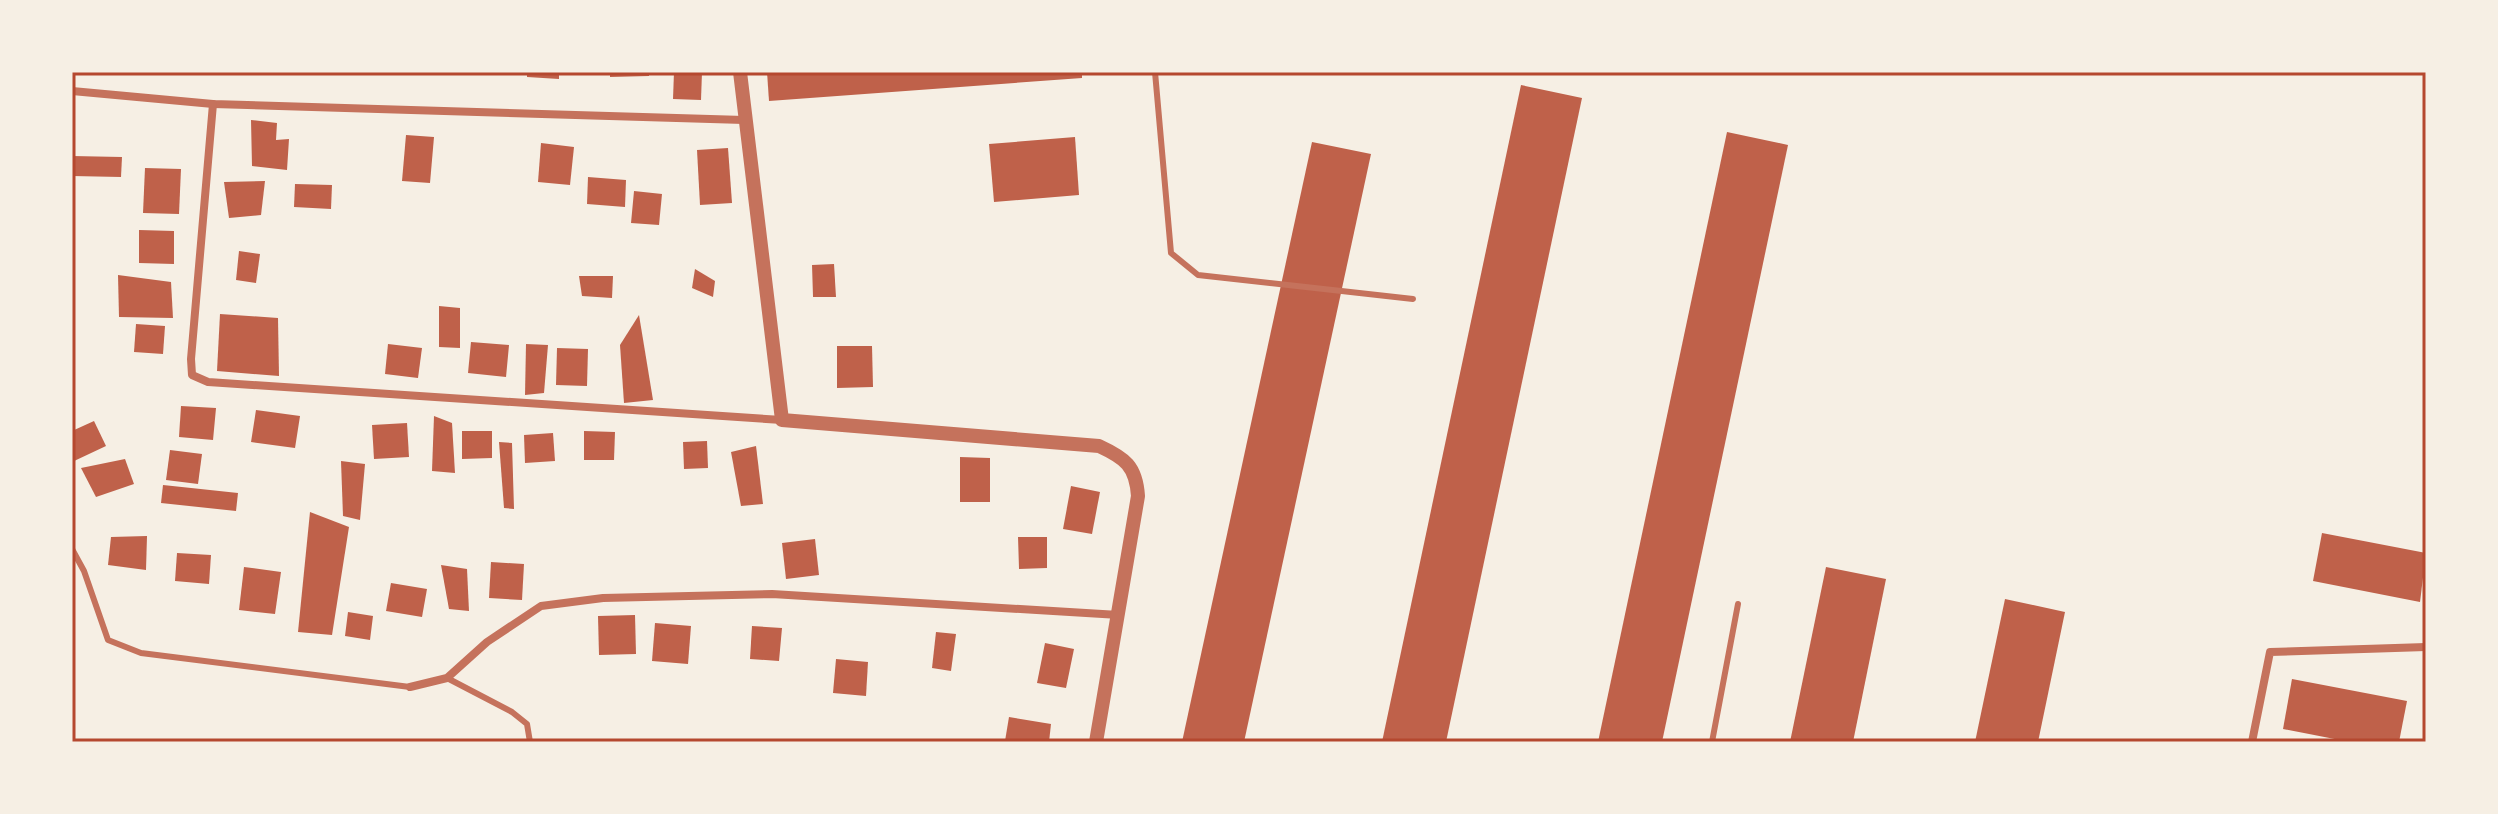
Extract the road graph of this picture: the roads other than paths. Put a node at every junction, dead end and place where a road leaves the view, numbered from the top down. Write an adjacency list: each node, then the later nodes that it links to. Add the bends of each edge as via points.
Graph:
1 (740, 72): 5 (street)
2 (1155, 72): 6 (lane, via 1171,253 1198,275)
3 (72, 91): 4 (street)
4 (213, 104): 5 (street); 7 (street, via 192,375 208,382)
5 (744, 120): 7 (street)
6 (1413, 299)
7 (782, 420): 10 (street, via 1099,446 1124,457 1137,479 1138,496)
8 (72, 549): 13 (lane, via 108,640 141,653)
9 (1738, 604): 16 (lane)
10 (1120, 615): 12 (street, via 772,594 603,598 541,606 487,642); 15 (street)
11 (2426, 647): 17 (street, via 2270,652)
12 (447, 678): 13 (street); 14 (lane, via 512,712 527,724)
13 (410, 687)
14 (530, 742)
15 (1096, 742)
16 (1712, 742)
17 (2252, 742)

